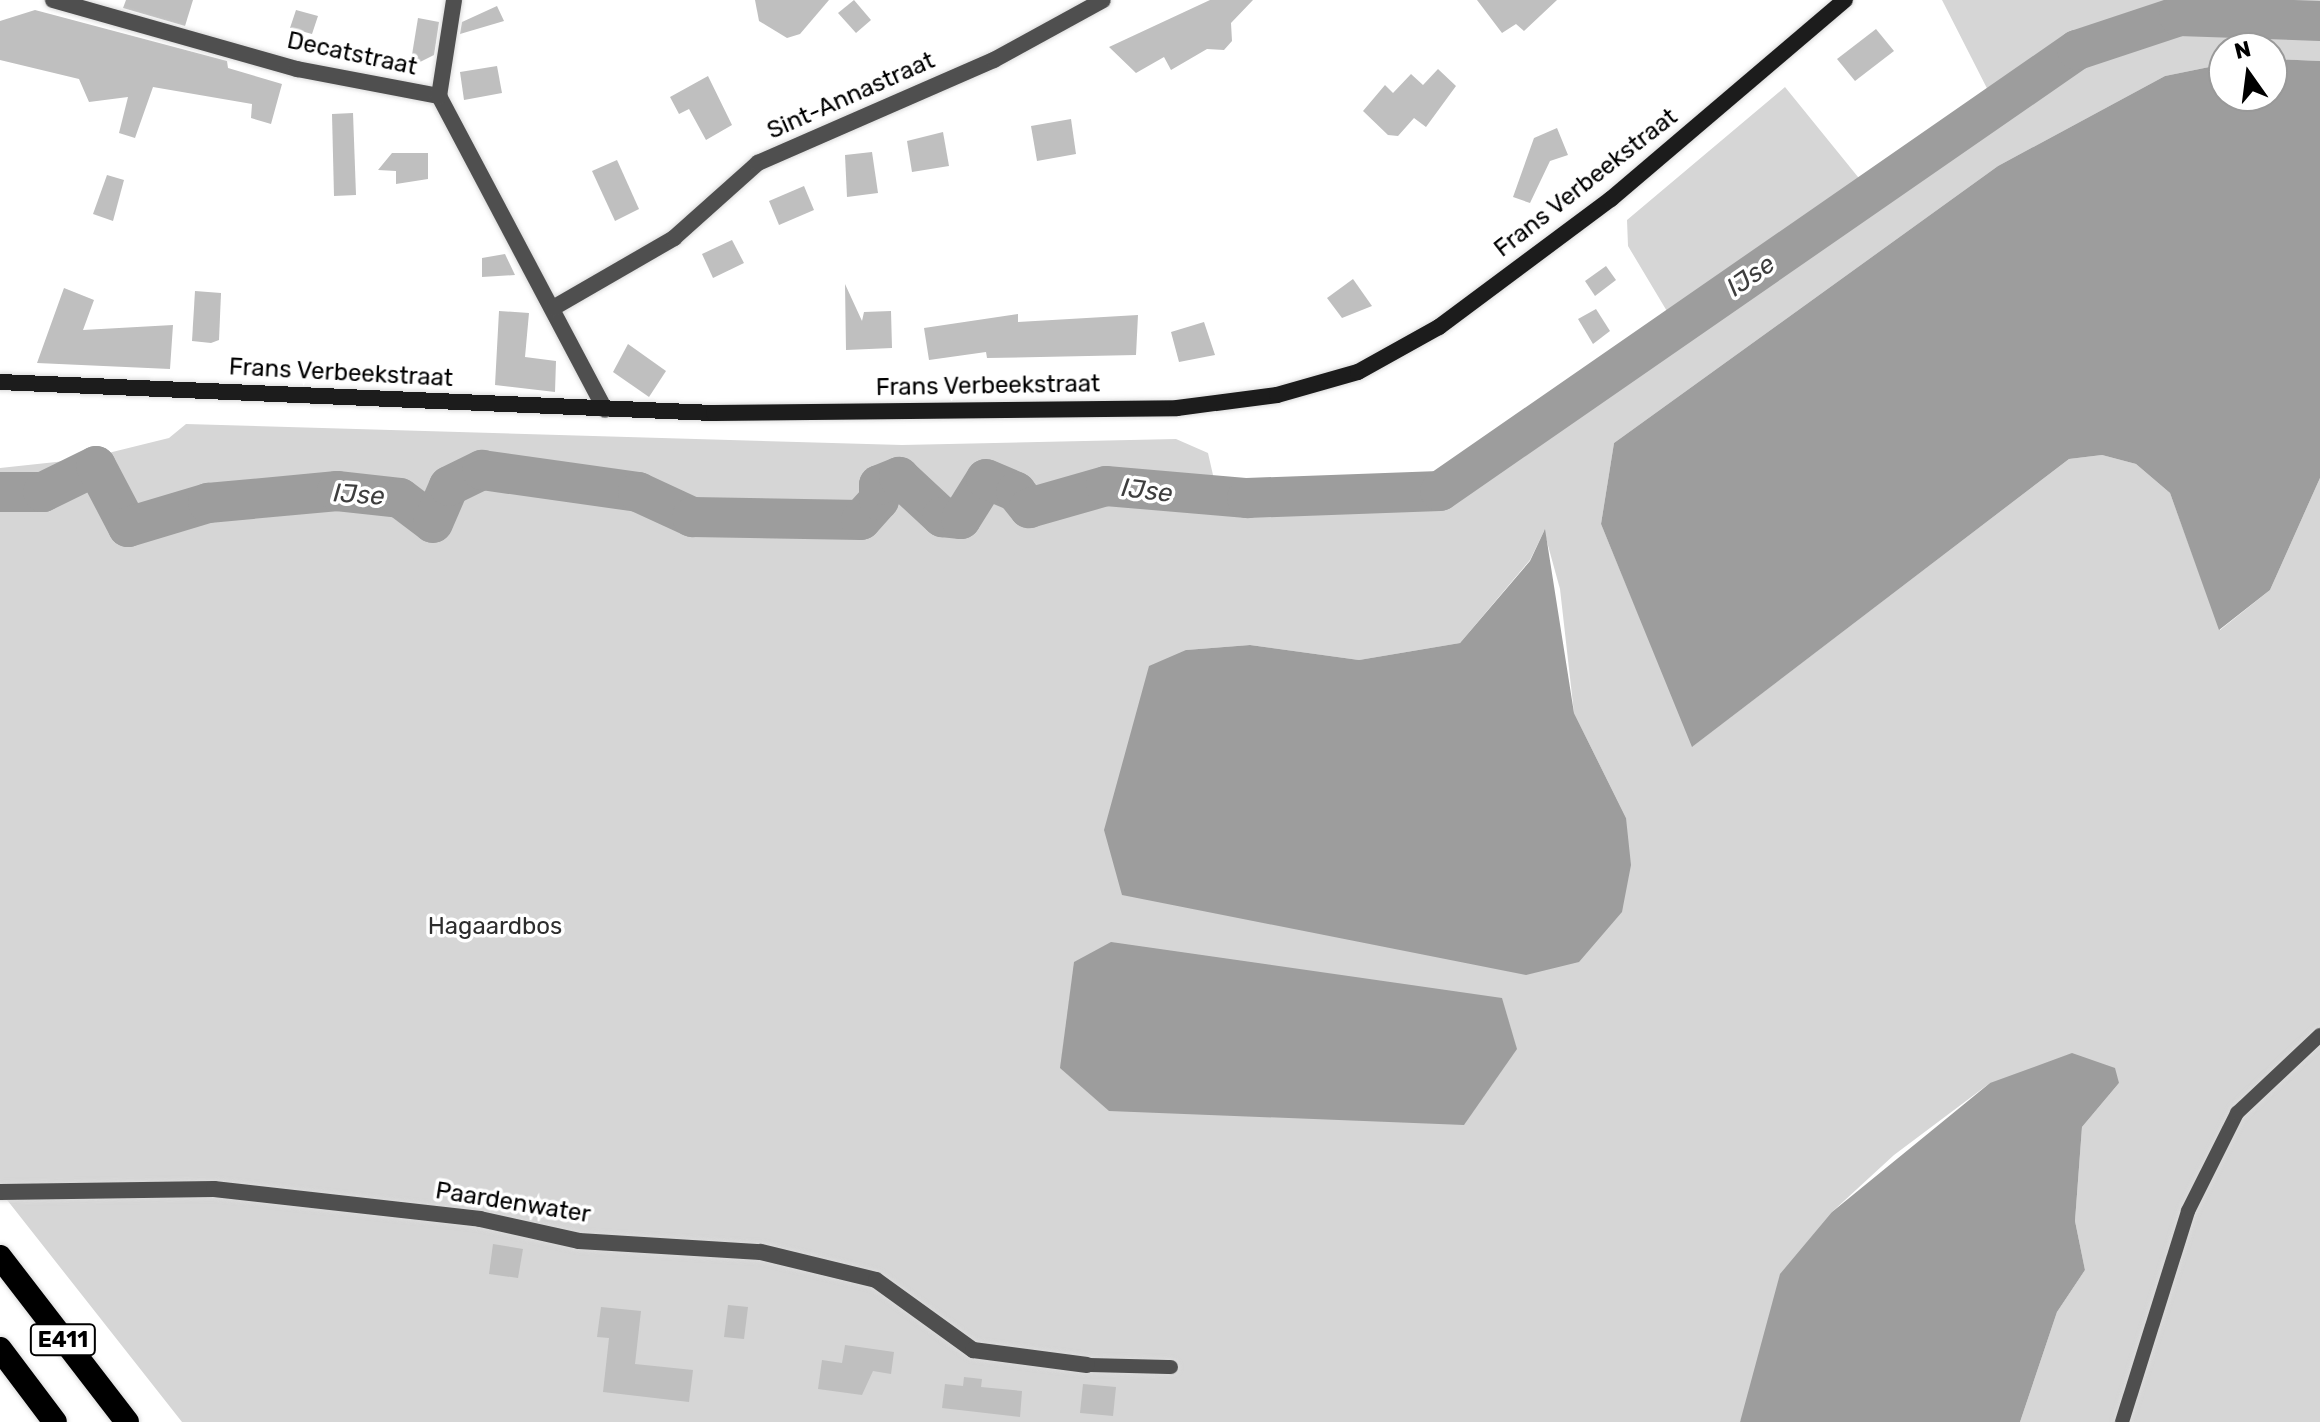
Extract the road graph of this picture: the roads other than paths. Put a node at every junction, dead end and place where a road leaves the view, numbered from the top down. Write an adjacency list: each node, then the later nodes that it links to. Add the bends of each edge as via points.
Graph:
1 (53, 0): 5 (street, Decatstraat, via 297,69)
2 (454, 0): 5 (street)
3 (1103, 0): 6 (street, Sint-Annastraat, via 994,60 758,163 674,238)
4 (1845, 0): 8 (main road, Frans Verbeekstraat, via 1611,199 1439,327 1318,385 1177,408)
5 (439, 96): 6 (street, Decatstraat)
6 (553, 308): 8 (street, Decatstraat)
7 (0, 382): 8 (main road, Frans Verbeekstraat)
8 (605, 410)
9 (2320, 1035): 17 (lane, via 2237,1113 2188,1211)
10 (0, 1192): 13 (street, Paardenwater, via 214,1189 480,1219 579,1241 761,1252 876,1280 973,1350)
11 (0, 1257): 16 (highway, E411)
12 (0, 1349): 15 (highway, E411)
13 (1087, 1365): 14 (lane)
14 (1171, 1367)
15 (55, 1422)
16 (127, 1422)
17 (2122, 1422)

